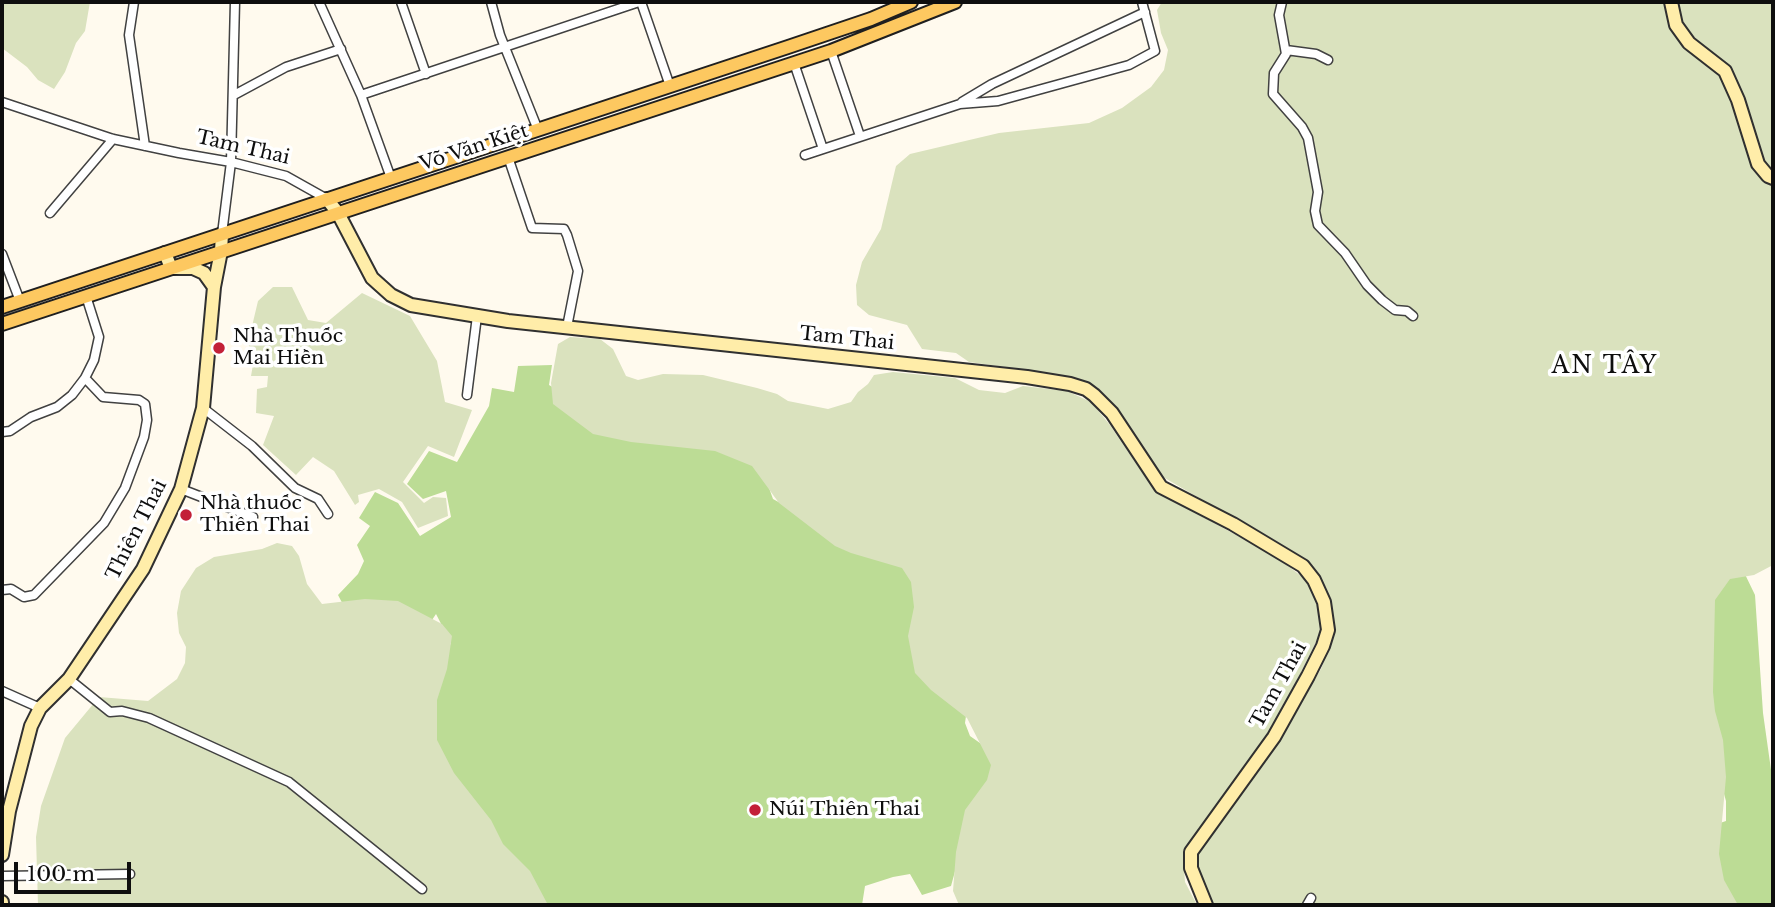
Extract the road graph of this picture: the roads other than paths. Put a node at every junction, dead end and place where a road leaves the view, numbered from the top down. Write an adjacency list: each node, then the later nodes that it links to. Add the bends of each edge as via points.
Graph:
1 (134, 2): 28 (street, via 129,35)
2 (234, 2): 21 (street)
3 (319, 2): 14 (street)
4 (401, 2): 19 (street)
5 (491, 2): 13 (street)
6 (640, 2): 13 (street); 20 (street)
7 (911, 2): 20 (main road, Võ Văn Kiệt)
8 (955, 2): 16 (main road, Võ Văn Kiệt)
9 (1142, 2): 12 (street)
10 (1282, 2): 15 (street, via 1279,15)
11 (1671, 2): 34 (street, via 1676,25 1689,43 1725,71 1758,163)
12 (1145, 12): 24 (street, via 992,83); 24 (street, via 1155,51 1129,65 998,101)
13 (504, 47): 19 (street); 25 (street)
14 (341, 49): 21 (street, via 286,66); 22 (street)
15 (1286, 50): 17 (street); 48 (street, via 1274,73 1273,94 1308,138 1318,192 1318,225 1382,300)
16 (831, 51): 18 (main road, Võ Văn Kiệt); 26 (street)
17 (1328, 60)
18 (794, 63): 29 (street); 31 (main road, Võ Văn Kiệt)
19 (426, 74): 22 (street)
20 (670, 86): 25 (main road, Võ Văn Kiệt)
21 (234, 95): 32 (street)
22 (361, 95): 33 (street)
23 (2, 102): 27 (street, Tam Thai)
24 (960, 104): 26 (street)
25 (538, 130): 33 (main road, Võ Văn Kiệt)
26 (860, 136): 29 (street)
27 (113, 139): 28 (street, Tam Thai); 36 (street)
28 (145, 146): 32 (street, Tam Thai)
29 (823, 149): 30 (street)
30 (805, 155)
31 (508, 157): 37 (main road, Võ Văn Kiệt); 50 (street, via 532,228 564,229 568,235 578,271)
32 (231, 162): 35 (street, Tam Thai, via 286,176); 38 (street)
33 (391, 178): 35 (main road, Võ Văn Kiệt)
34 (1773, 178)
35 (327, 199): 37 (street, Tam Thai); 38 (main road, Võ Văn Kiệt)
36 (50, 213)
37 (338, 213): 39 (main road, Võ Văn Kiệt); 47 (street, Tam Thai, via 372,278 391,295 411,305)
38 (222, 234): 39 (street, Thiên Thai); 40 (main road, Võ Văn Kiệt)
39 (222, 251): 42 (main road, Võ Văn Kiệt); 43 (street, Thiên Thai)
40 (165, 253): 42 (street); 45 (main road, Võ Văn Kiệt)
41 (2, 254): 45 (street)
42 (171, 268): 43 (street, via 193,268); 44 (main road, Võ Văn Kiệt)
43 (214, 287): 53 (street, Thiên Thai)
44 (86, 296): 49 (main road, Võ Văn Kiệt); 51 (street, via 99,337)
45 (20, 301): 46 (main road, Võ Văn Kiệt)
46 (2, 307)
47 (477, 316): 50 (street, Tam Thai); 52 (street)
48 (1413, 316)
49 (2, 324)
50 (567, 327): 66 (street, Tam Thai, via 1027,377 1086,389 1112,413 1161,487 1303,566 1320,591 1328,629 1274,737 1191,852 1191,868)
51 (85, 378): 54 (street, via 58,407); 58 (street, via 103,397 145,404 144,437 125,488 104,523 34,595)
52 (467, 395)
53 (203, 408): 55 (street, Thiên Thai); 56 (street, via 295,488 318,499)
54 (2, 432)
55 (181, 489): 57 (street); 59 (street, Thiên Thai, via 143,569)
56 (328, 514)
57 (253, 517)
58 (2, 590)
59 (69, 679): 61 (street, Thiên Thai); 65 (street, via 110,712 122,710 149,718 289,782)
60 (2, 691): 61 (street)
61 (40, 708): 62 (street, Thiên Thai, via 30,726)
62 (2, 855)
63 (130, 874): 64 (street)
64 (2, 876)
65 (422, 889)
66 (1206, 905)

